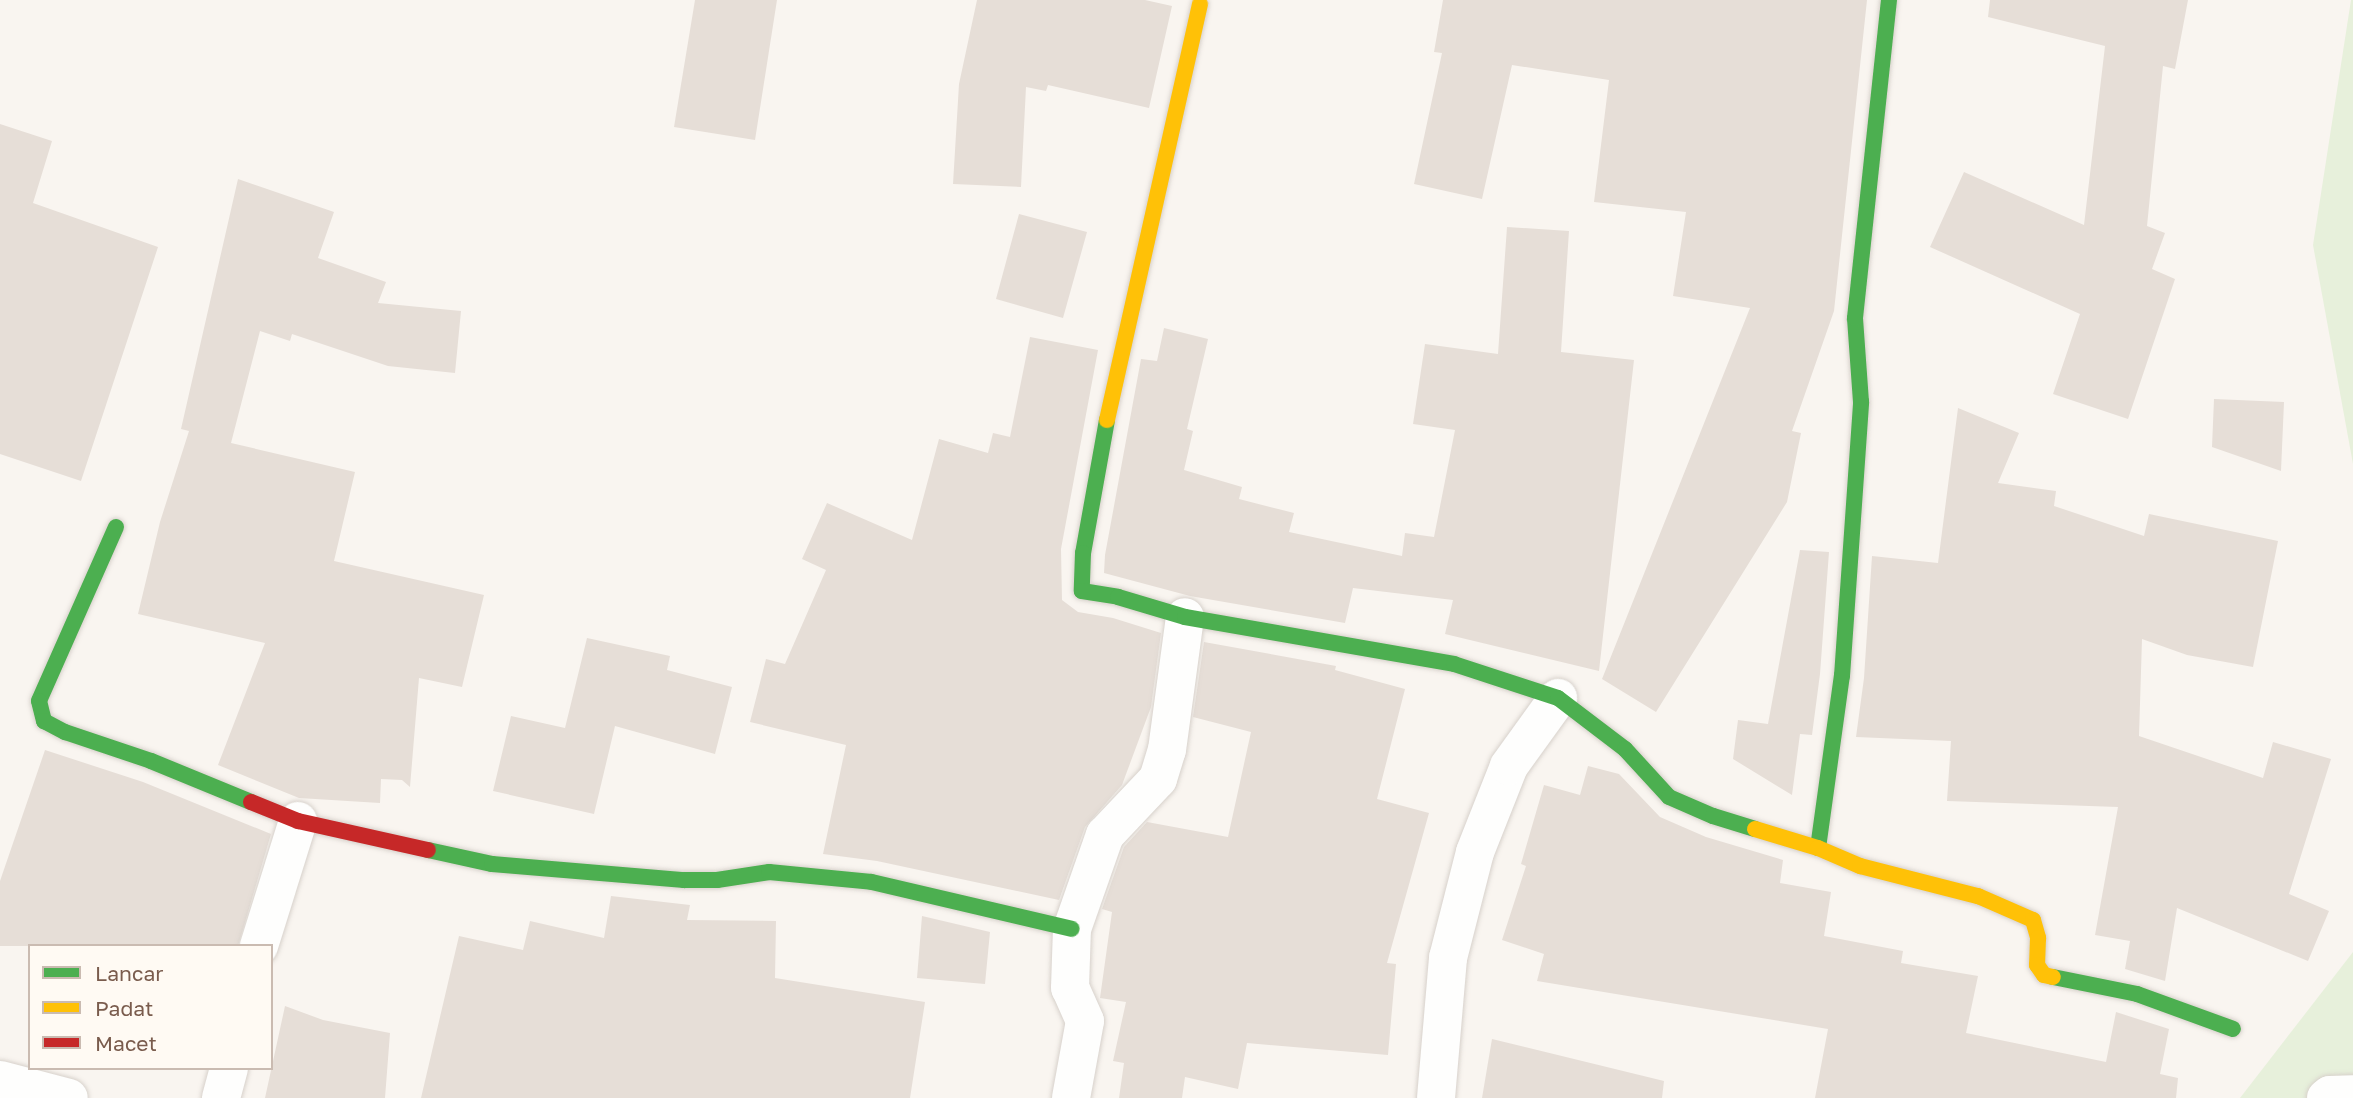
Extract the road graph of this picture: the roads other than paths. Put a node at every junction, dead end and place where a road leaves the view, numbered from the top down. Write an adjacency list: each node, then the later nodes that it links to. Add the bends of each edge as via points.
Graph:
1 (1889, 0): 7 (street, via 1855,318 1861,402 1843,662)
2 (1200, 4): 4 (street, via 1116,370 1080,574 1083,591)
3 (116, 527): 6 (street, via 38,701 44,721)
4 (1185, 617): 5 (street, via 1454,664); 8 (street, via 1167,750 1158,779 1105,835)
5 (1559, 698): 7 (street, via 1625,748 1669,797 1713,816); 17 (street, via 1509,766 1475,852 1448,958)
6 (298, 821): 8 (street, via 492,864 684,880 769,873 872,882); 9 (street)
7 (1818, 848): 10 (street, via 1860,866 1978,896 2033,920 2037,965 2044,975 2137,994)
8 (1072, 929): 16 (street, via 1069,988 1085,1021)
9 (260, 944)
10 (2233, 1029)
11 (229, 1070): 15 (street)
12 (0, 1080): 14 (street)
13 (2353, 1094): 18 (street)
14 (69, 1098)
15 (222, 1098)
16 (1072, 1098)
17 (1436, 1098)
18 (2326, 1098)

